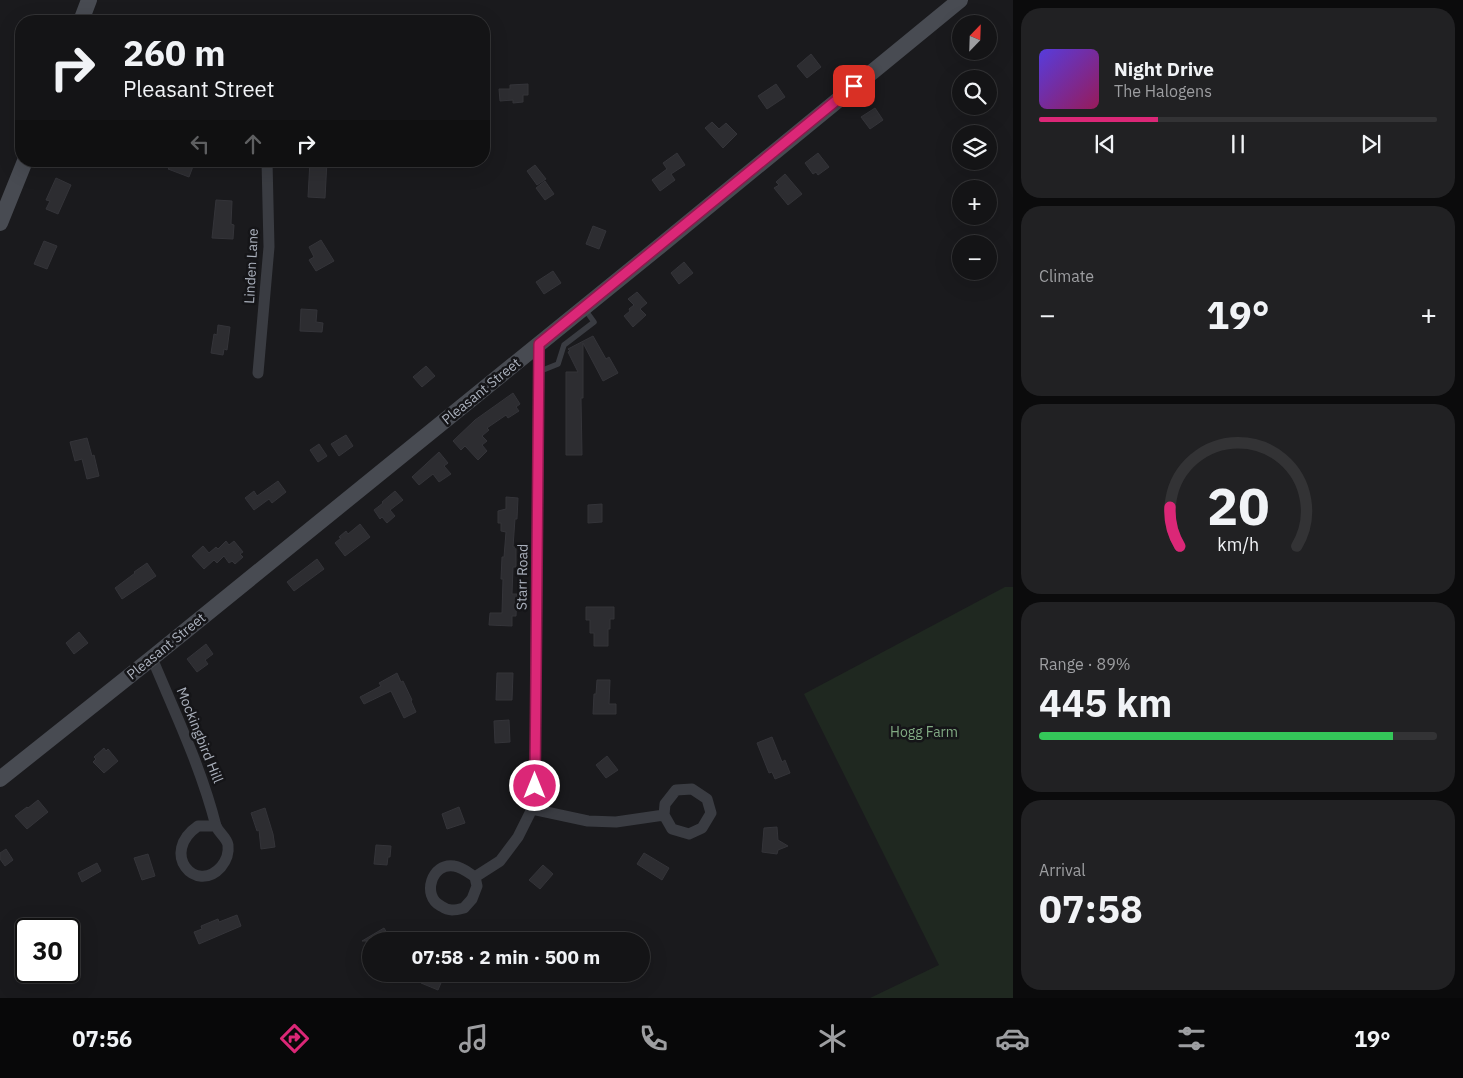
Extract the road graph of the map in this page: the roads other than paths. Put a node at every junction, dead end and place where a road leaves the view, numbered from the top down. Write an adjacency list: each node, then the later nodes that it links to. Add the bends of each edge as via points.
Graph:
1 (89, 0): 3 (main road)
2 (960, 0): 7 (main road, Pleasant Street)
3 (83, 15)
4 (23, 167): 6 (main road)
5 (267, 167): 10 (street, Linden Lane, via 269,247)
6 (0, 223)
7 (584, 307): 8 (main road, Pleasant Street); 9 (lane, via 594,322 564,345 558,364)
8 (539, 344): 9 (street, Starr Road); 11 (main road, Pleasant Street)
9 (538, 372): 13 (street, Starr Road, via 535,786)
10 (258, 373)
11 (152, 658): 12 (main road, Pleasant Street); 15 (street, Mockingbird Hill, via 198,767)
12 (0, 779)
13 (532, 810): 14 (street, via 588,821 616,822); 16 (street, via 500,861)
14 (664, 816): 14 (street, via 664,804 676,790 692,789 707,799 711,813 702,828 689,834 672,829)
15 (216, 826): 15 (street, Mockingbird Hill, via 228,843 225,861 214,873 196,876 184,866 181,847 198,826)
16 (475, 877): 16 (street, via 477,886 464,908 450,910 435,903 430,893 431,882 444,866 464,869)

